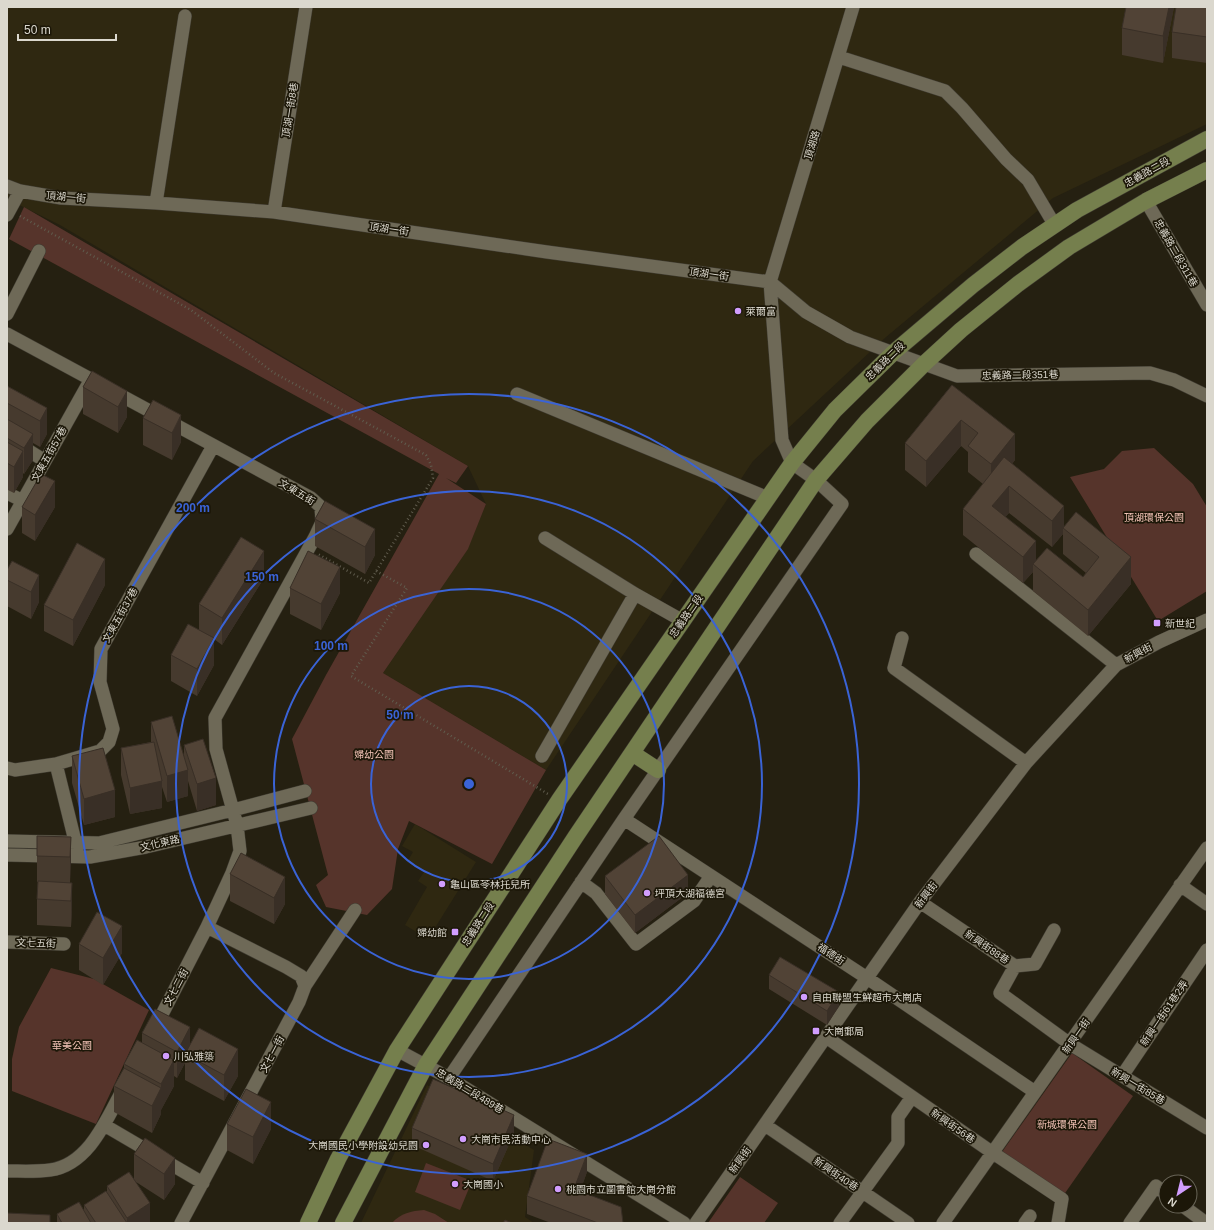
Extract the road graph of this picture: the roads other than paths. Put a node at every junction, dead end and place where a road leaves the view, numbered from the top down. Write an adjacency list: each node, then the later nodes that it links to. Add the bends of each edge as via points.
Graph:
1 (306, 7): 11 (street, 頂湖一街8巷)
2 (853, 7): 4 (street, 頂湖路)
3 (185, 16): 10 (street)
4 (839, 57): 13 (street, via 945,91 1028,180); 15 (street, 頂湖路)
5 (1207, 139): 13 (main road, 忠義路二段)
6 (1207, 170): 9 (main road)
7 (7, 186): 8 (street, 頂湖一街)
8 (20, 191): 10 (street, 頂湖一街, via 61,198); 12 (street)
9 (1146, 200): 16 (street, 忠義路二段311巷); 20 (main road, via 1069,247 1018,284)
10 (156, 203): 11 (street, 頂湖一街)
11 (274, 212): 15 (street, 頂湖一街)
12 (8, 213)
13 (1054, 224): 19 (main road, 忠義路二段, via 973,285)
14 (39, 251): 17 (street)
15 (770, 282): 19 (street, via 806,312 850,337); 27 (street, 頂湖路, via 782,440)
16 (1207, 304)
17 (7, 314)
18 (7, 334): 21 (street, 文東五街)
19 (894, 352): 20 (street, 忠義路二段351巷); 27 (main road, 忠義路二段, via 835,410)
20 (925, 363): 23 (street, 忠義路二段351巷, via 957,376 1150,373 1174,380); 28 (main road, via 867,421)
21 (92, 379): 25 (street, 文東五街); 26 (street, 文東五街57巷)
22 (517, 394): 30 (street)
23 (1207, 396)
24 (7, 437): 26 (street)
25 (213, 446): 42 (street, 文東五街37巷, via 101,649 100,682 113,729 109,742 100,751); 48 (street, 文東五街, via 311,498 321,507 322,522 214,718 216,749)
26 (45, 461): 31 (street, 文東五街57巷)
27 (792, 463): 28 (street); 30 (main road, 忠義路二段)
28 (816, 480): 40 (main road); 45 (street, via 842,504)
29 (7, 493): 31 (street)
30 (768, 498): 37 (main road, 忠義路二段)
31 (22, 501): 32 (street, 文東五街57巷)
32 (7, 529)
33 (545, 538): 35 (street)
34 (976, 554): 39 (street)
35 (635, 594): 37 (street); 41 (street)
36 (1207, 620): 39 (street, 新興街)
37 (683, 621): 73 (main road, 忠義路二段, via 558,800)
38 (902, 638): 43 (street, via 894,668)
39 (1116, 665): 43 (street, 新興街)
40 (632, 753): 45 (main road); 74 (main road)
41 (542, 756)
42 (56, 764): 44 (street, via 15,770); 52 (street)
43 (1026, 764): 59 (street, 新興街)
44 (7, 768)
45 (658, 770): 49 (street)
46 (305, 791): 48 (street, 文化東路)
47 (311, 808): 50 (street, 文化東路)
48 (233, 810): 50 (street, 文東五街); 52 (street, 文化東路, via 99,843)
49 (624, 819): 56 (street, 福德街); 57 (street)
50 (237, 825): 55 (street, 文化東路, via 146,847); 62 (street, 文七二街, via 240,851)
51 (7, 841): 52 (street, 文化東路)
52 (76, 842): 55 (street)
53 (1207, 848): 58 (street, 新興一街)
54 (7, 855): 55 (street, 文化東路)
55 (79, 857)
56 (711, 876): 57 (street, via 694,901 636,944 596,893); 68 (street, 福德街)
57 (581, 882): 76 (street)
58 (1180, 885): 60 (street); 72 (street, 新興一街)
59 (920, 902): 67 (street, 新興街88巷); 68 (street, 新興街)
60 (1207, 904)
61 (355, 910): 69 (street, 文七一街)
62 (207, 927): 69 (street, via 301,976); 71 (street, 文七二街)
63 (1054, 930): 67 (street, via 1035,964)
64 (7, 942): 65 (street, 文七五街)
65 (64, 944)
66 (1207, 950): 75 (street, 新興一街61巷2弄)
67 (1016, 966): 72 (street, 新興街88巷, via 1000,993)
68 (867, 978): 70 (street, 新興街); 78 (street, 福德街)
69 (305, 986): 85 (street, 文七一街, via 299,1002)
70 (826, 1037): 79 (street, 新興街56巷); 81 (street, 新興街)
71 (148, 1040)
72 (1070, 1044): 75 (street, 新興一街85巷); 78 (street, 新興一街)
73 (397, 1050): 74 (street, 忠義路二段489巷); 90 (main road, 忠義路二段, via 338,1159)
74 (426, 1065): 76 (street, 忠義路二段489巷); 91 (main road)
75 (1122, 1076): 82 (street, 新興一街85巷)
76 (449, 1078): 92 (street, 忠義路二段489巷)
77 (126, 1083): 80 (street)
78 (1035, 1092): 83 (street, 新興一街)
79 (912, 1096): 83 (street, 新興街56巷); 87 (street, via 898,1117 898,1143)
80 (104, 1125): 84 (street, via 91,1144 72,1163 51,1170); 85 (street)
81 (765, 1125): 87 (street, 新興街40巷); 93 (street, 新興街)
82 (1207, 1128)
83 (992, 1153): 96 (street, 新興一街); 97 (street, 新興街56巷, via 1062,1199)
84 (7, 1171)
85 (203, 1183): 89 (street, 文七一街)
86 (1158, 1188): 98 (street, via 1156,1186)
87 (863, 1193): 94 (street); 95 (street, 新興街40巷)
88 (1193, 1214): 99 (street)
89 (181, 1223)
90 (308, 1223)
91 (342, 1223)
92 (684, 1223)
93 (696, 1223)
94 (840, 1223)
95 (908, 1223)
96 (943, 1223)
97 (1058, 1223)
98 (1130, 1223)
99 (1206, 1223)

